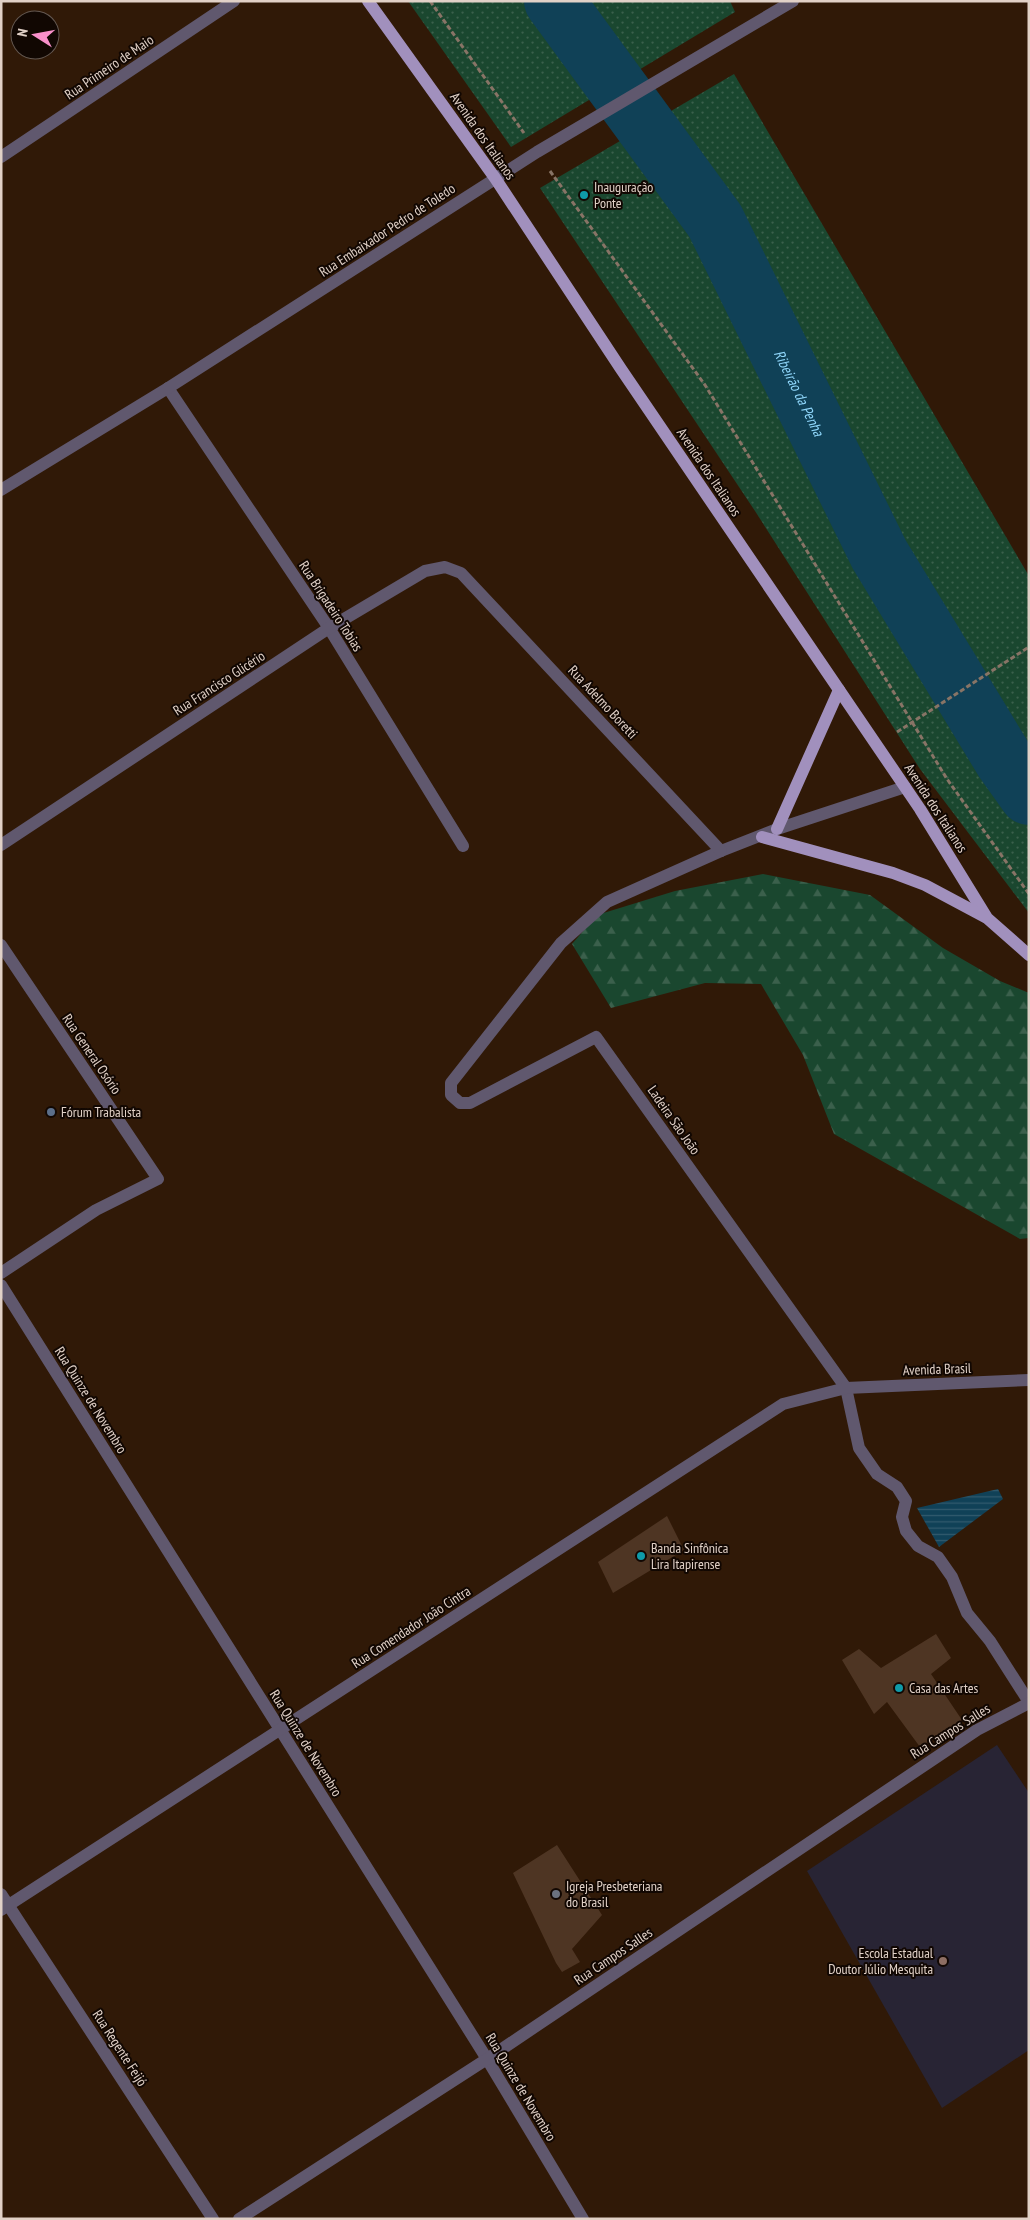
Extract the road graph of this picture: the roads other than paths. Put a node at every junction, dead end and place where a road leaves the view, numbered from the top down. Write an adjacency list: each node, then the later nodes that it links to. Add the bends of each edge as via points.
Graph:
1 (234, 1): 4 (street, Rua Primeiro de Maio)
2 (368, 1): 5 (main road, Avenida dos Italianos)
3 (793, 1): 5 (street, Rua Embaixador Pedro de Toledo)
4 (1, 157)
5 (495, 178): 6 (street, Rua Embaixador Pedro de Toledo); 10 (main road, Avenida dos Italianos)
6 (168, 388): 7 (street, Rua Embaixador Pedro de Toledo); 9 (street, Rua Brigadeiro Tobias)
7 (1, 490)
8 (461, 573): 9 (street, Rua Francisco Glicério, via 445,567 425,571); 16 (street, Rua Adelmo Boretti)
9 (329, 628): 14 (street, Rua Francisco Glicério); 15 (street, Rua Brigadeiro Tobias)
10 (839, 690): 11 (main road, Avenida dos Italianos); 12 (main road)
11 (905, 788): 12 (street, Ladeira São João); 17 (main road, Avenida dos Italianos)
12 (777, 830): 13 (street, Ladeira São João)
13 (762, 837): 16 (street, Ladeira São João); 17 (main road, via 893,873 925,885)
14 (1, 845)
15 (463, 846)
16 (721, 851): 23 (street, Ladeira São João, via 607,902 561,943 451,1083 451,1095 460,1103 470,1103 596,1037)
17 (986, 918): 19 (main road, Avenida dos Italianos)
18 (1, 945): 20 (street, Rua General Osório, via 158,1179 96,1210)
19 (1029, 955)
20 (1, 1274)
21 (1, 1285): 25 (street, Rua Quinze de Novembro)
22 (1029, 1380): 23 (street, Avenida Brasil)
23 (846, 1388): 24 (street, Ladeira São João, via 859,1448 877,1474 897,1487 906,1501 902,1518 906,1531 918,1546 938,1557 952,1577 967,1614 990,1641); 25 (street, Rua Comendador João Cintra, via 783,1404)
24 (1029, 1702): 28 (street, Rua Campos Salles, via 977,1730 870,1800)
25 (279, 1730): 27 (street, Rua Comendador João Cintra); 28 (street, Rua Quinze de Novembro)
26 (1, 1894): 27 (street, Rua Regente Feijó)
27 (5, 1908): 29 (street, Rua Regente Feijó)
28 (487, 2058): 30 (street, Rua Campos Salles); 31 (street, Rua Quinze de Novembro)
29 (213, 2219)
30 (239, 2219)
31 (583, 2219)

